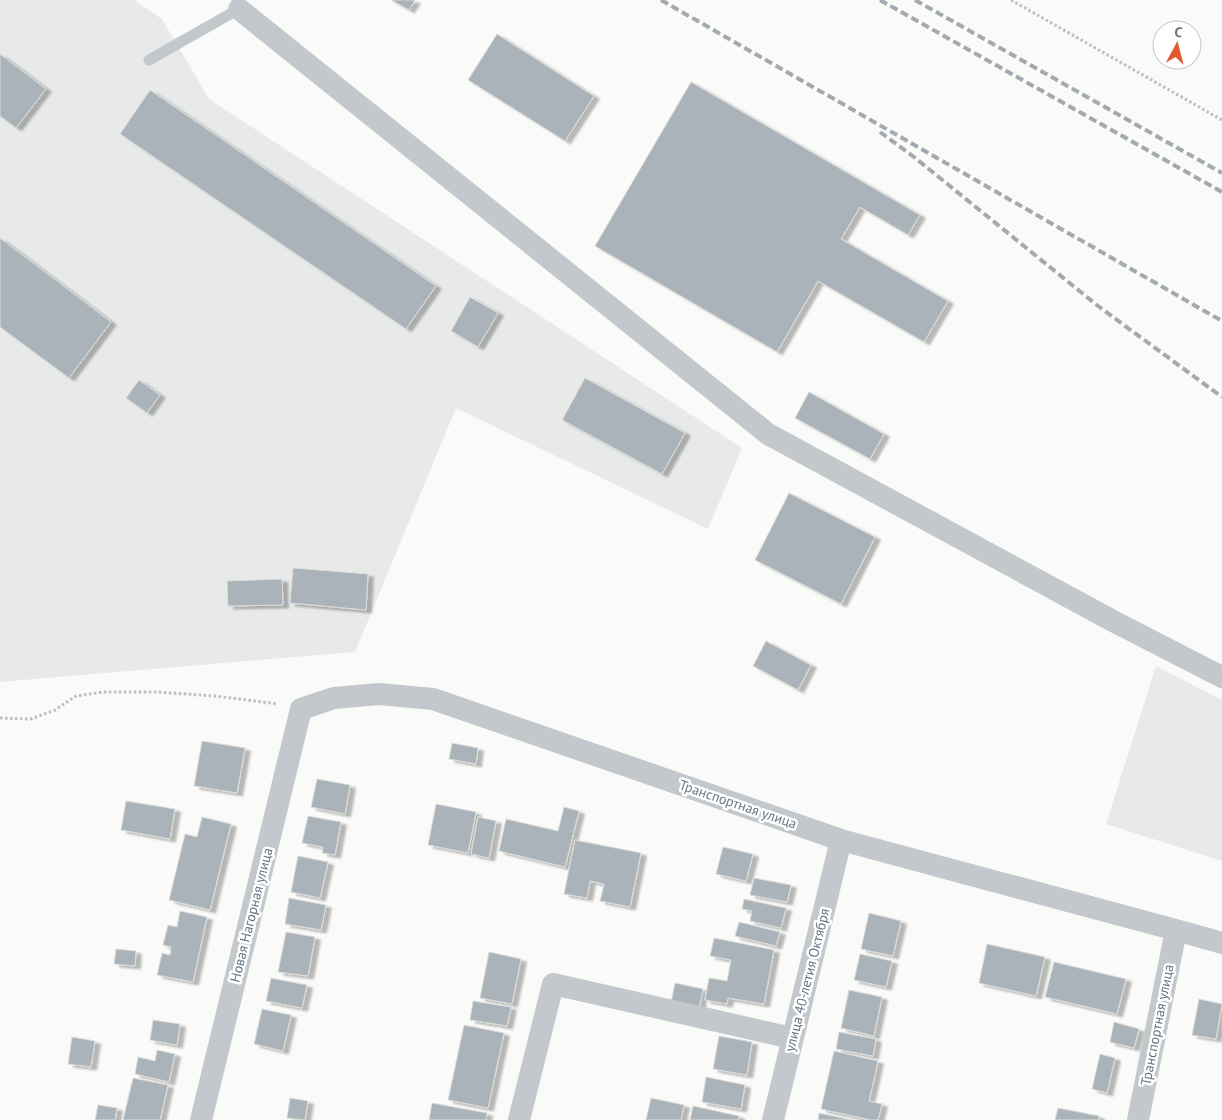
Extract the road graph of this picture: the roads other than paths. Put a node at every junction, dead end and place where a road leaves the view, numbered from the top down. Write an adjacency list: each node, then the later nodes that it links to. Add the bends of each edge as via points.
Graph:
1 (239, 9): 2 (lane); 3 (street, via 768,434)
2 (149, 60)
3 (1222, 677)
4 (301, 709): 5 (street, Транспортная улица, via 334,698 379,694 433,699); 9 (street, Новая Нагорная улица)
5 (841, 840): 6 (street, Транспортная улица); 8 (street, улица 40-летия Октября)
6 (1176, 930): 7 (street, Транспортная улица); 12 (street, Транспортная улица)
7 (1222, 944)
8 (792, 1038): 10 (street, via 552,984); 11 (street, улица 40-летия Октября)
9 (201, 1120)
10 (519, 1120)
11 (773, 1120)
12 (1138, 1120)

